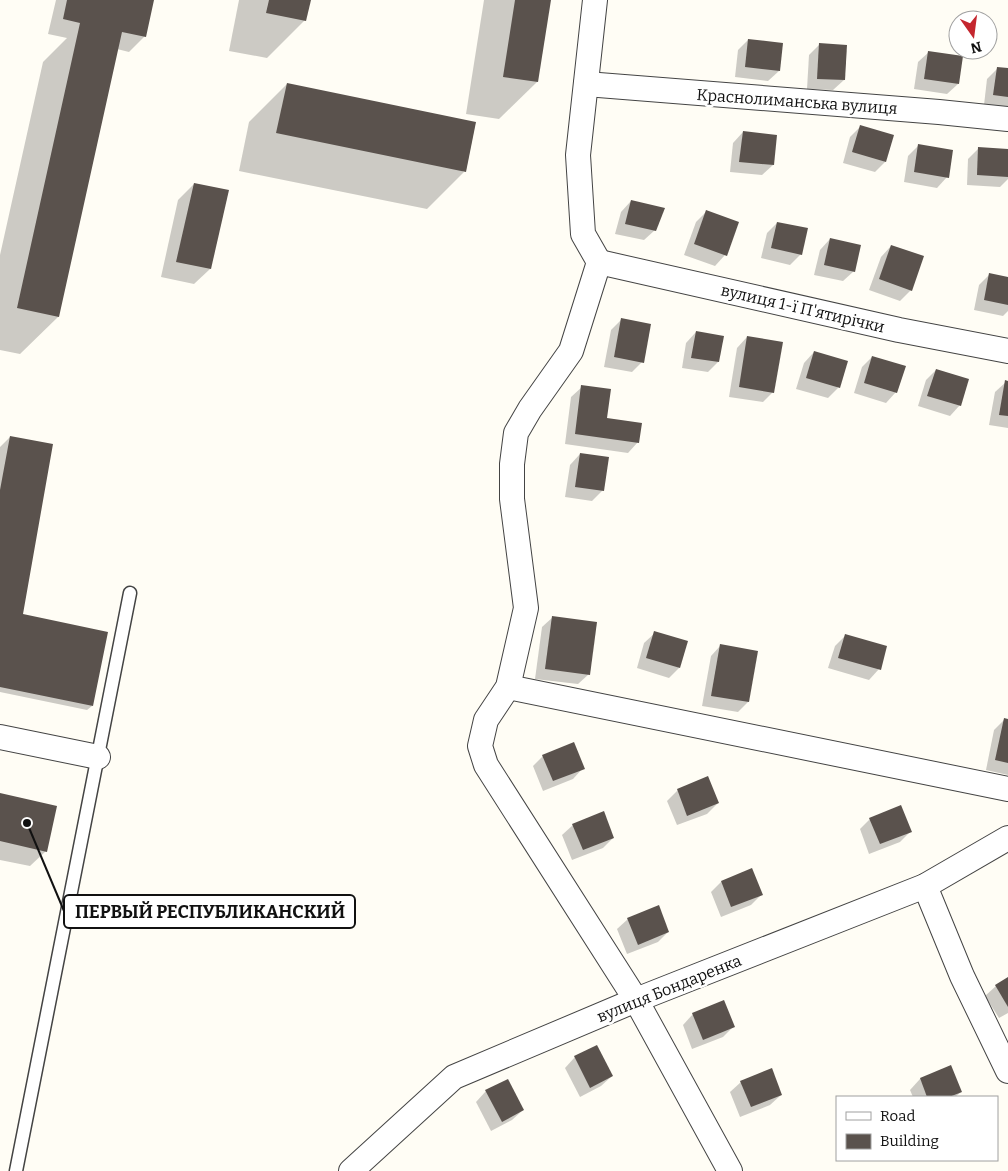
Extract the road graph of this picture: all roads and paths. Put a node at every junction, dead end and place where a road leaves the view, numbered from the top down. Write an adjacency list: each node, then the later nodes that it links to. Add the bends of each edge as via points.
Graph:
1 (595, 0): 2 (street)
2 (586, 84): 3 (street, Краснолиманська вулиця); 4 (street, via 578,155 583,234)
3 (1008, 119)
4 (599, 262): 5 (street, вулиця 1-ї П'ятирічки, via 899,330); 7 (street, via 571,351 516,433 512,499 526,608)
5 (1008, 351)
6 (130, 593): 9 (lane)
7 (508, 687): 10 (street); 13 (street, via 486,720 480,746 486,765)
8 (0, 737): 9 (street)
9 (98, 757): 15 (lane)
10 (1008, 790)
11 (1008, 838): 12 (street, вулиця Бондаренка)
12 (925, 886): 13 (street, вулиця Бондаренка); 14 (street, via 962,976)
13 (636, 1000): 16 (street, вулиця Бондаренка, via 454,1076); 17 (street)
14 (1008, 1071)
15 (16, 1171)
16 (351, 1171)
17 (730, 1171)

